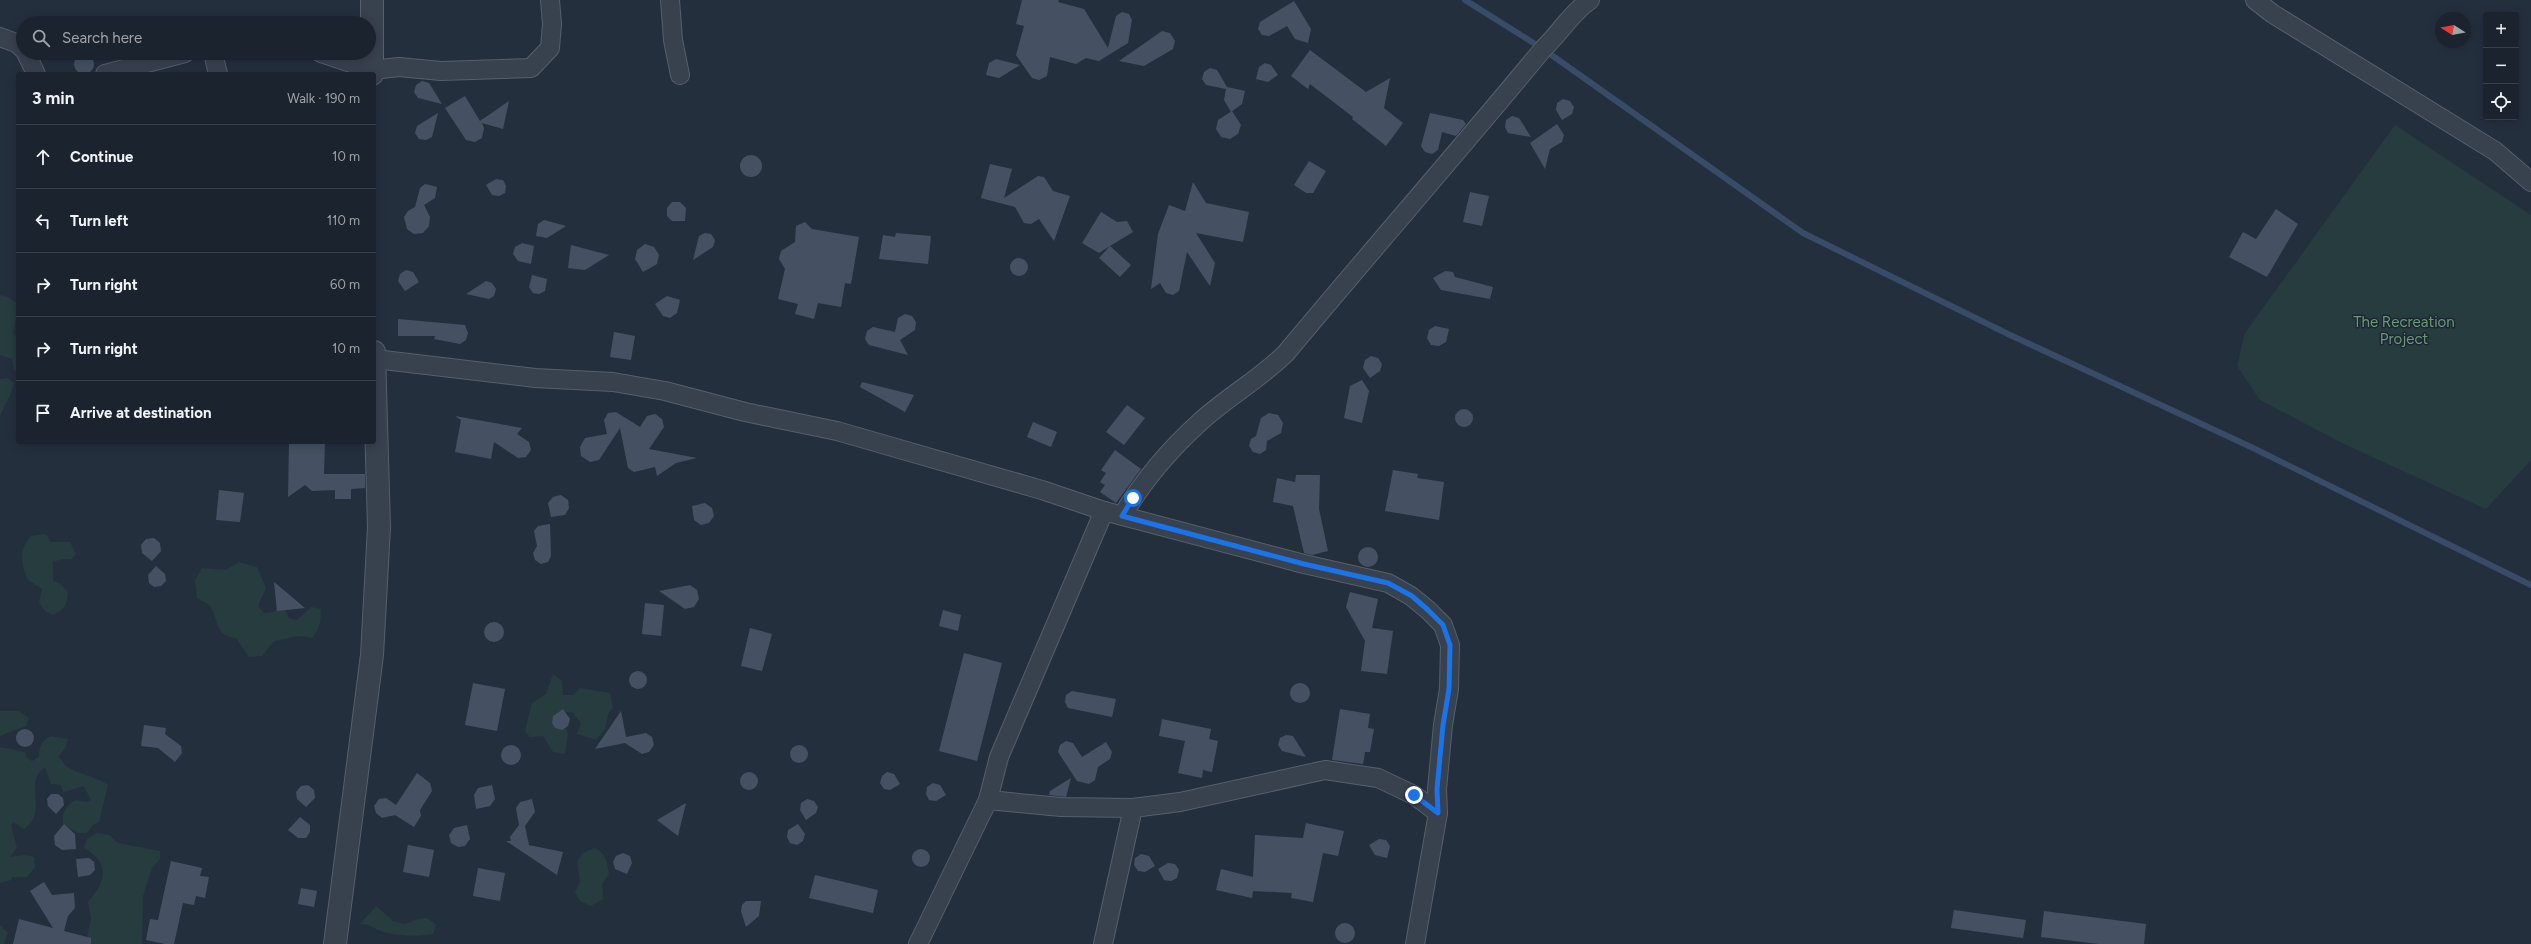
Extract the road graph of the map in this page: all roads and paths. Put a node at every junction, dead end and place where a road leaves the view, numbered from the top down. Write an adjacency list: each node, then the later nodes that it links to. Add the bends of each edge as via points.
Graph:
1 (372, 0): 6 (street)
2 (550, 0): 17 (street, via 550,48 531,68 441,71 399,67)
3 (670, 0): 18 (street, via 673,40)
4 (1590, 0): 23 (street, via 1575,10 1560,33 1286,352 1270,368 1200,422 1161,462)
5 (2255, 0): 19 (street, via 2273,14 2495,152)
6 (372, 16)
7 (0, 37): 8 (street)
8 (16, 43)
9 (29, 60): 14 (street)
10 (158, 60): 15 (street)
11 (215, 60): 16 (street)
12 (340, 60): 17 (street)
13 (372, 60): 17 (street)
14 (35, 72)
15 (113, 72)
16 (218, 72)
17 (372, 72)
18 (680, 76)
19 (2531, 182)
20 (376, 356): 22 (street, via 535,378 613,382 665,391 745,412 837,431 1042,490)
21 (376, 398): 27 (street, via 379,526 372,654)
22 (1104, 511): 23 (street); 24 (street, via 999,757)
23 (1122, 516): 26 (street, via 1304,564 1388,583 1412,596 1428,610 1443,625 1450,645 1449,689 1437,789)
24 (988, 800): 25 (street, via 1061,807); 28 (street)
25 (1133, 808): 26 (street, via 1180,802 1324,770 1378,778 1414,795); 29 (street)
26 (1438, 813): 30 (street)
27 (335, 944)
28 (918, 944)
29 (1103, 944)
30 (1415, 944)

